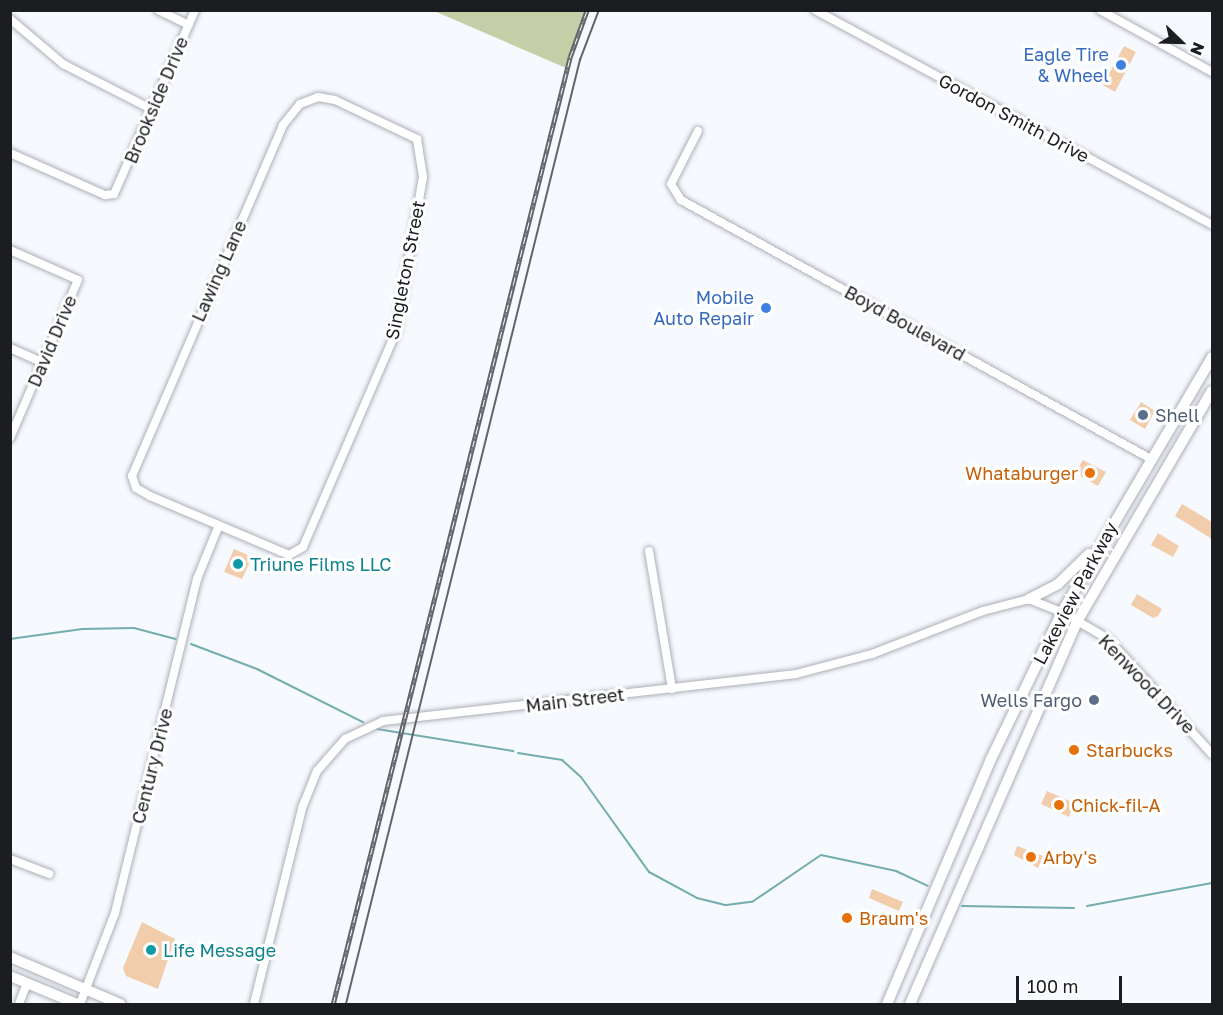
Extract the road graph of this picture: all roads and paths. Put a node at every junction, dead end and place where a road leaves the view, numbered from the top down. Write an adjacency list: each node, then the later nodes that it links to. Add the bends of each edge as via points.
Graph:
1 (158, 10): 6 (street)
2 (195, 10): 6 (street, Brookside Drive)
3 (815, 10): 12 (street, Gordon Smith Drive)
4 (1100, 10): 7 (street)
5 (10, 19): 9 (street, via 63,64)
6 (189, 25): 9 (street, Brookside Drive)
7 (1212, 72)
8 (335, 100): 23 (street, Lawing Lane, via 318,97 300,104 283,125 132,476 140,490); 23 (street, Singleton Street, via 417,139 423,177 396,332 303,547 289,555)
9 (153, 110): 11 (street, Brookside Drive, via 117,190 105,195)
10 (698, 131): 20 (street, Boyd Boulevard, via 673,178 671,190 681,200)
11 (10, 153)
12 (1212, 225)
13 (10, 250): 16 (street, David Drive, via 76,277)
14 (10, 348): 16 (street)
15 (1212, 357): 17 (main road, Lakeview Parkway)
16 (42, 362): 19 (street, David Drive)
17 (1209, 372): 20 (main road, Lakeview Parkway)
18 (1212, 391): 21 (main road, Lakeview Parkway)
19 (10, 438)
20 (1151, 459): 21 (main road); 22 (main road); 24 (main road, Lakeview Parkway)
21 (1170, 460): 22 (main road, Lakeview Parkway)
22 (1164, 471): 28 (main road, Lakeview Parkway)
23 (219, 525): 40 (street, Century Drive, via 197,579 115,913)
24 (1098, 545): 26 (main road, via 1058,584); 27 (main road, Lakeview Parkway)
25 (649, 551): 29 (street)
26 (1029, 599): 27 (street); 29 (street, Main Street, via 983,611 834,666 773,678)
27 (1062, 612): 28 (street); 31 (main road, Lakeview Parkway)
28 (1078, 620): 30 (street, Kenwood Drive, via 1108,639); 32 (main road, Lakeview Parkway)
29 (672, 689): 44 (street, Main Street, via 383,721 345,739 317,771 302,808)
30 (1212, 754)
31 (968, 813): 32 (main road); 36 (main road, Lakeview Parkway)
32 (988, 821): 39 (main road, Lakeview Parkway)
33 (10, 859): 34 (street)
34 (49, 874)
35 (10, 957): 40 (main road)
36 (900, 975): 39 (main road); 45 (main road, Lakeview Parkway)
37 (10, 976): 38 (main road)
38 (27, 983): 41 (street); 42 (main road)
39 (918, 984): 46 (main road, Lakeview Parkway)
40 (87, 990): 42 (street, Century Drive); 43 (main road)
41 (19, 1005)
42 (79, 1005)
43 (120, 1005)
44 (254, 1005)
45 (887, 1005)
46 (909, 1005)

